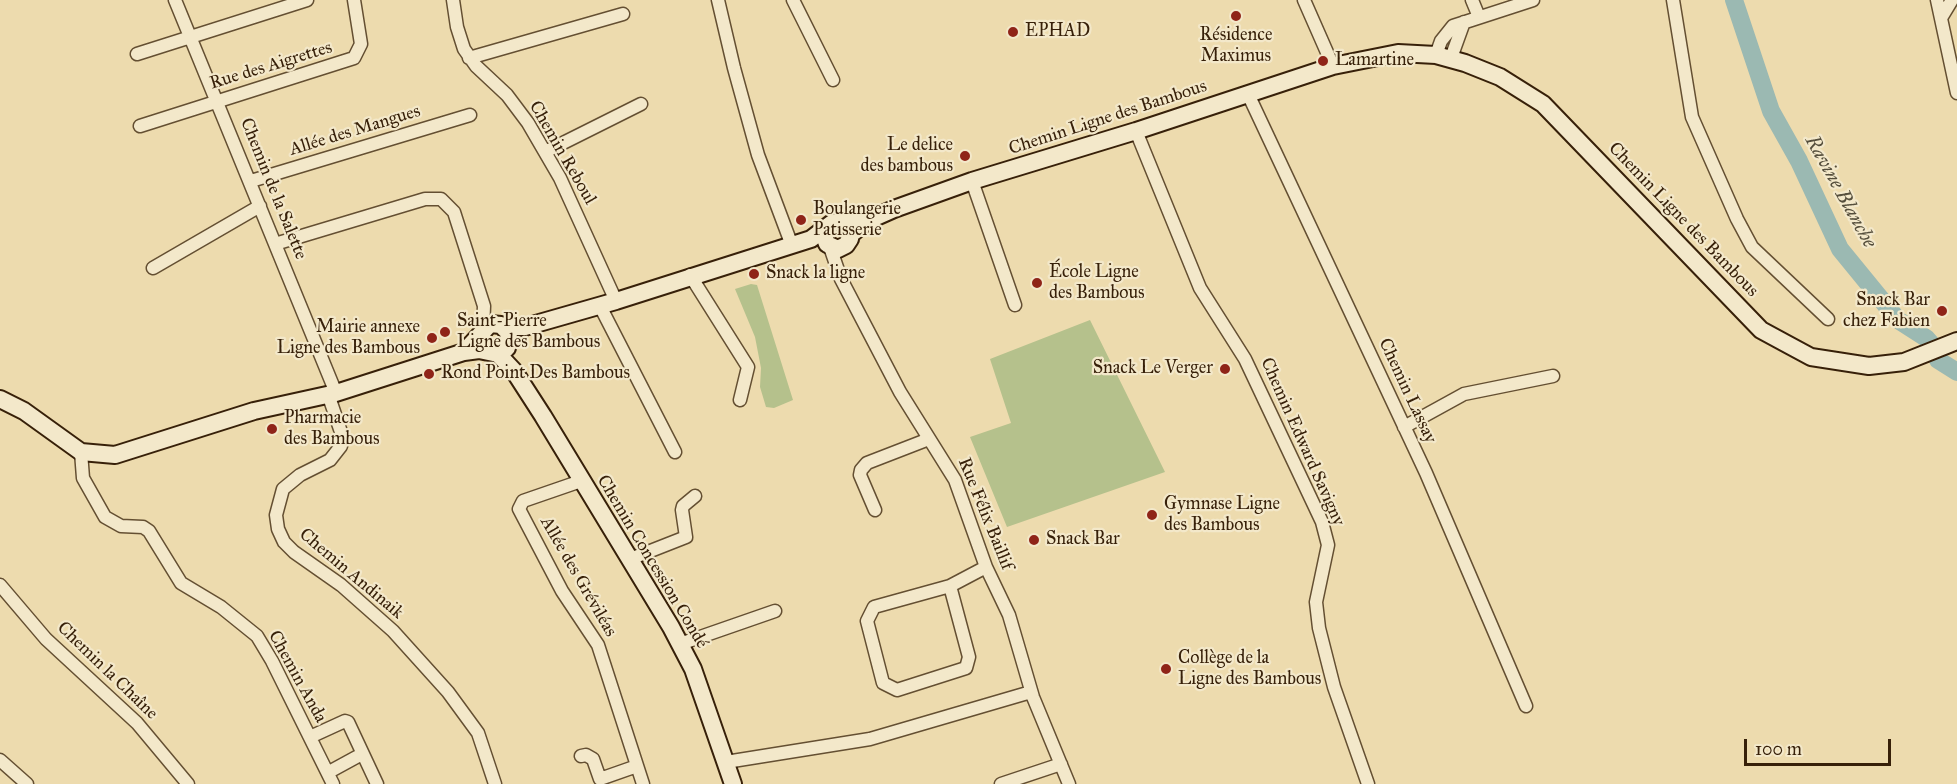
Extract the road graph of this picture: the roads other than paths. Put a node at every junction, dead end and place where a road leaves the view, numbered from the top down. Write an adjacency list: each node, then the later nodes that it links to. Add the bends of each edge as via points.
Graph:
1 (175, 0): 16 (street, Chemin de la Salette)
2 (307, 0): 16 (street)
3 (354, 0): 24 (street, Rue des Aigrettes, via 361,44 354,58)
4 (453, 0): 19 (street, Chemin Reboul, via 460,38)
5 (718, 0): 34 (street, via 758,154)
6 (793, 0): 21 (street)
7 (1304, 0): 20 (street)
8 (1472, 0): 14 (street)
9 (1673, 0): 40 (street, via 1692,117 1737,219 1752,247)
10 (1937, 0): 15 (street)
11 (1952, 0): 15 (street)
12 (1529, 1): 14 (street)
13 (623, 14): 19 (street)
14 (1479, 17): 18 (street, via 1447,31)
15 (1941, 18): 22 (street)
16 (191, 37): 17 (street); 24 (street, Chemin de la Salette)
17 (137, 54)
18 (1443, 57): 20 (main road, Chemin Ligne des Bambous, via 1398,53); 43 (main road, Chemin Ligne des Bambous, via 1500,77 1551,111 1761,330 1811,357 1869,366 1904,362)
19 (469, 58): 29 (street, Chemin Reboul, via 507,95)
20 (1333, 66): 23 (main road, Chemin Ligne des Bambous)
21 (833, 80)
22 (1957, 93)
23 (1248, 94): 28 (main road, Chemin Ligne des Bambous); 50 (street, Chemin Lassay)
24 (218, 101): 27 (street, Rue des Aigrettes); 30 (street, Chemin de la Salette)
25 (641, 104): 29 (street)
26 (470, 116): 30 (street, Allée des Mangues)
27 (140, 126)
28 (1136, 131): 31 (main road, Chemin Ligne des Bambous); 82 (street, Chemin Edward Savigny, via 1200,288 1245,359 1322,522 1328,545 1316,602 1319,627 1334,687)
29 (545, 152): 38 (street, Chemin Reboul, via 602,264)
30 (251, 181): 32 (street, Chemin de la Salette)
31 (972, 181): 33 (main road, Chemin Ligne des Bambous); 39 (street)
32 (260, 206): 35 (street, Chemin de la Salette); 36 (street)
33 (836, 237): 34 (main road, Chemin Ligne des Bambous); 51 (street, Rue Félix Baillif, via 840,271 900,392)
34 (791, 243): 37 (main road, Chemin Ligne des Bambous)
35 (275, 244): 42 (street, via 425,199 441,199 454,212); 47 (street, Chemin de la Salette)
36 (153, 268)
37 (690, 275): 38 (main road, Chemin Ligne des Bambous); 49 (street, via 748,367)
38 (608, 303): 41 (main road, Chemin Ligne des Bambous); 53 (street, Chemin Reboul)
39 (1015, 305)
40 (1828, 319)
41 (525, 327): 42 (main road, Chemin Ligne des Bambous); 44 (main road, Chemin Ligne des Bambous)
42 (491, 329): 44 (main road, via 509,333); 44 (main road, via 480,344); 45 (main road)
43 (1957, 341)
44 (500, 349): 45 (main road); 54 (main road, Chemin Concession Condé)
45 (464, 352): 47 (main road)
46 (1552, 376): 50 (street, via 1464,394)
47 (332, 394): 52 (main road, via 254,411 115,455); 77 (street, Chemin Andinaik, via 341,446 330,460 283,489 276,515 278,529 294,552 341,585 393,631 448,692 478,733)
48 (0, 399): 52 (main road, via 24,411)
49 (740, 400)
50 (1404, 427): 64 (street, Chemin Lassay)
51 (929, 439): 56 (street, via 867,463 861,470); 58 (street, Rue Félix Baillif, via 955,480)
52 (81, 452): 65 (street, Chemin Anda, via 83,478 105,517 121,526 149,531 181,583 221,607 257,636)
53 (675, 452)
54 (581, 481): 57 (main road, Chemin Concession Condé); 71 (street, Allée des Gréviléas, via 523,501 519,509 562,591 598,645)
55 (695, 496): 57 (street, via 682,510 686,537)
56 (875, 510)
57 (630, 559): 62 (main road, Chemin Concession Condé)
58 (986, 567): 60 (street); 63 (street, Rue Félix Baillif, via 1009,615)
59 (0, 585): 75 (street, Chemin la Chaîne, via 46,639 137,723)
60 (950, 586): 60 (street, via 874,607 867,621 883,683 897,690 966,668 969,657)
61 (775, 611): 62 (street)
62 (680, 644): 69 (main road, Chemin Concession Condé, via 693,669)
63 (1031, 692): 69 (street, via 870,739); 70 (street, Rue Félix Baillif)
64 (1526, 706)
65 (310, 737): 66 (street, via 345,721 350,724); 72 (street, Chemin Anda)
66 (362, 754): 72 (street); 76 (street)
67 (581, 756): 73 (street, via 593,759)
68 (0, 760): 74 (street)
69 (726, 762): 79 (main road, Chemin Concession Condé)
70 (1061, 764): 80 (street); 81 (street, Rue Félix Baillif)
71 (637, 766): 73 (street); 78 (street, Allée des Gréviléas)
72 (331, 778)
73 (601, 781)
74 (27, 784)
75 (188, 784)
76 (377, 784)
77 (495, 784)
78 (643, 784)
79 (733, 784)
80 (1001, 784)
81 (1069, 784)
82 (1368, 784)

